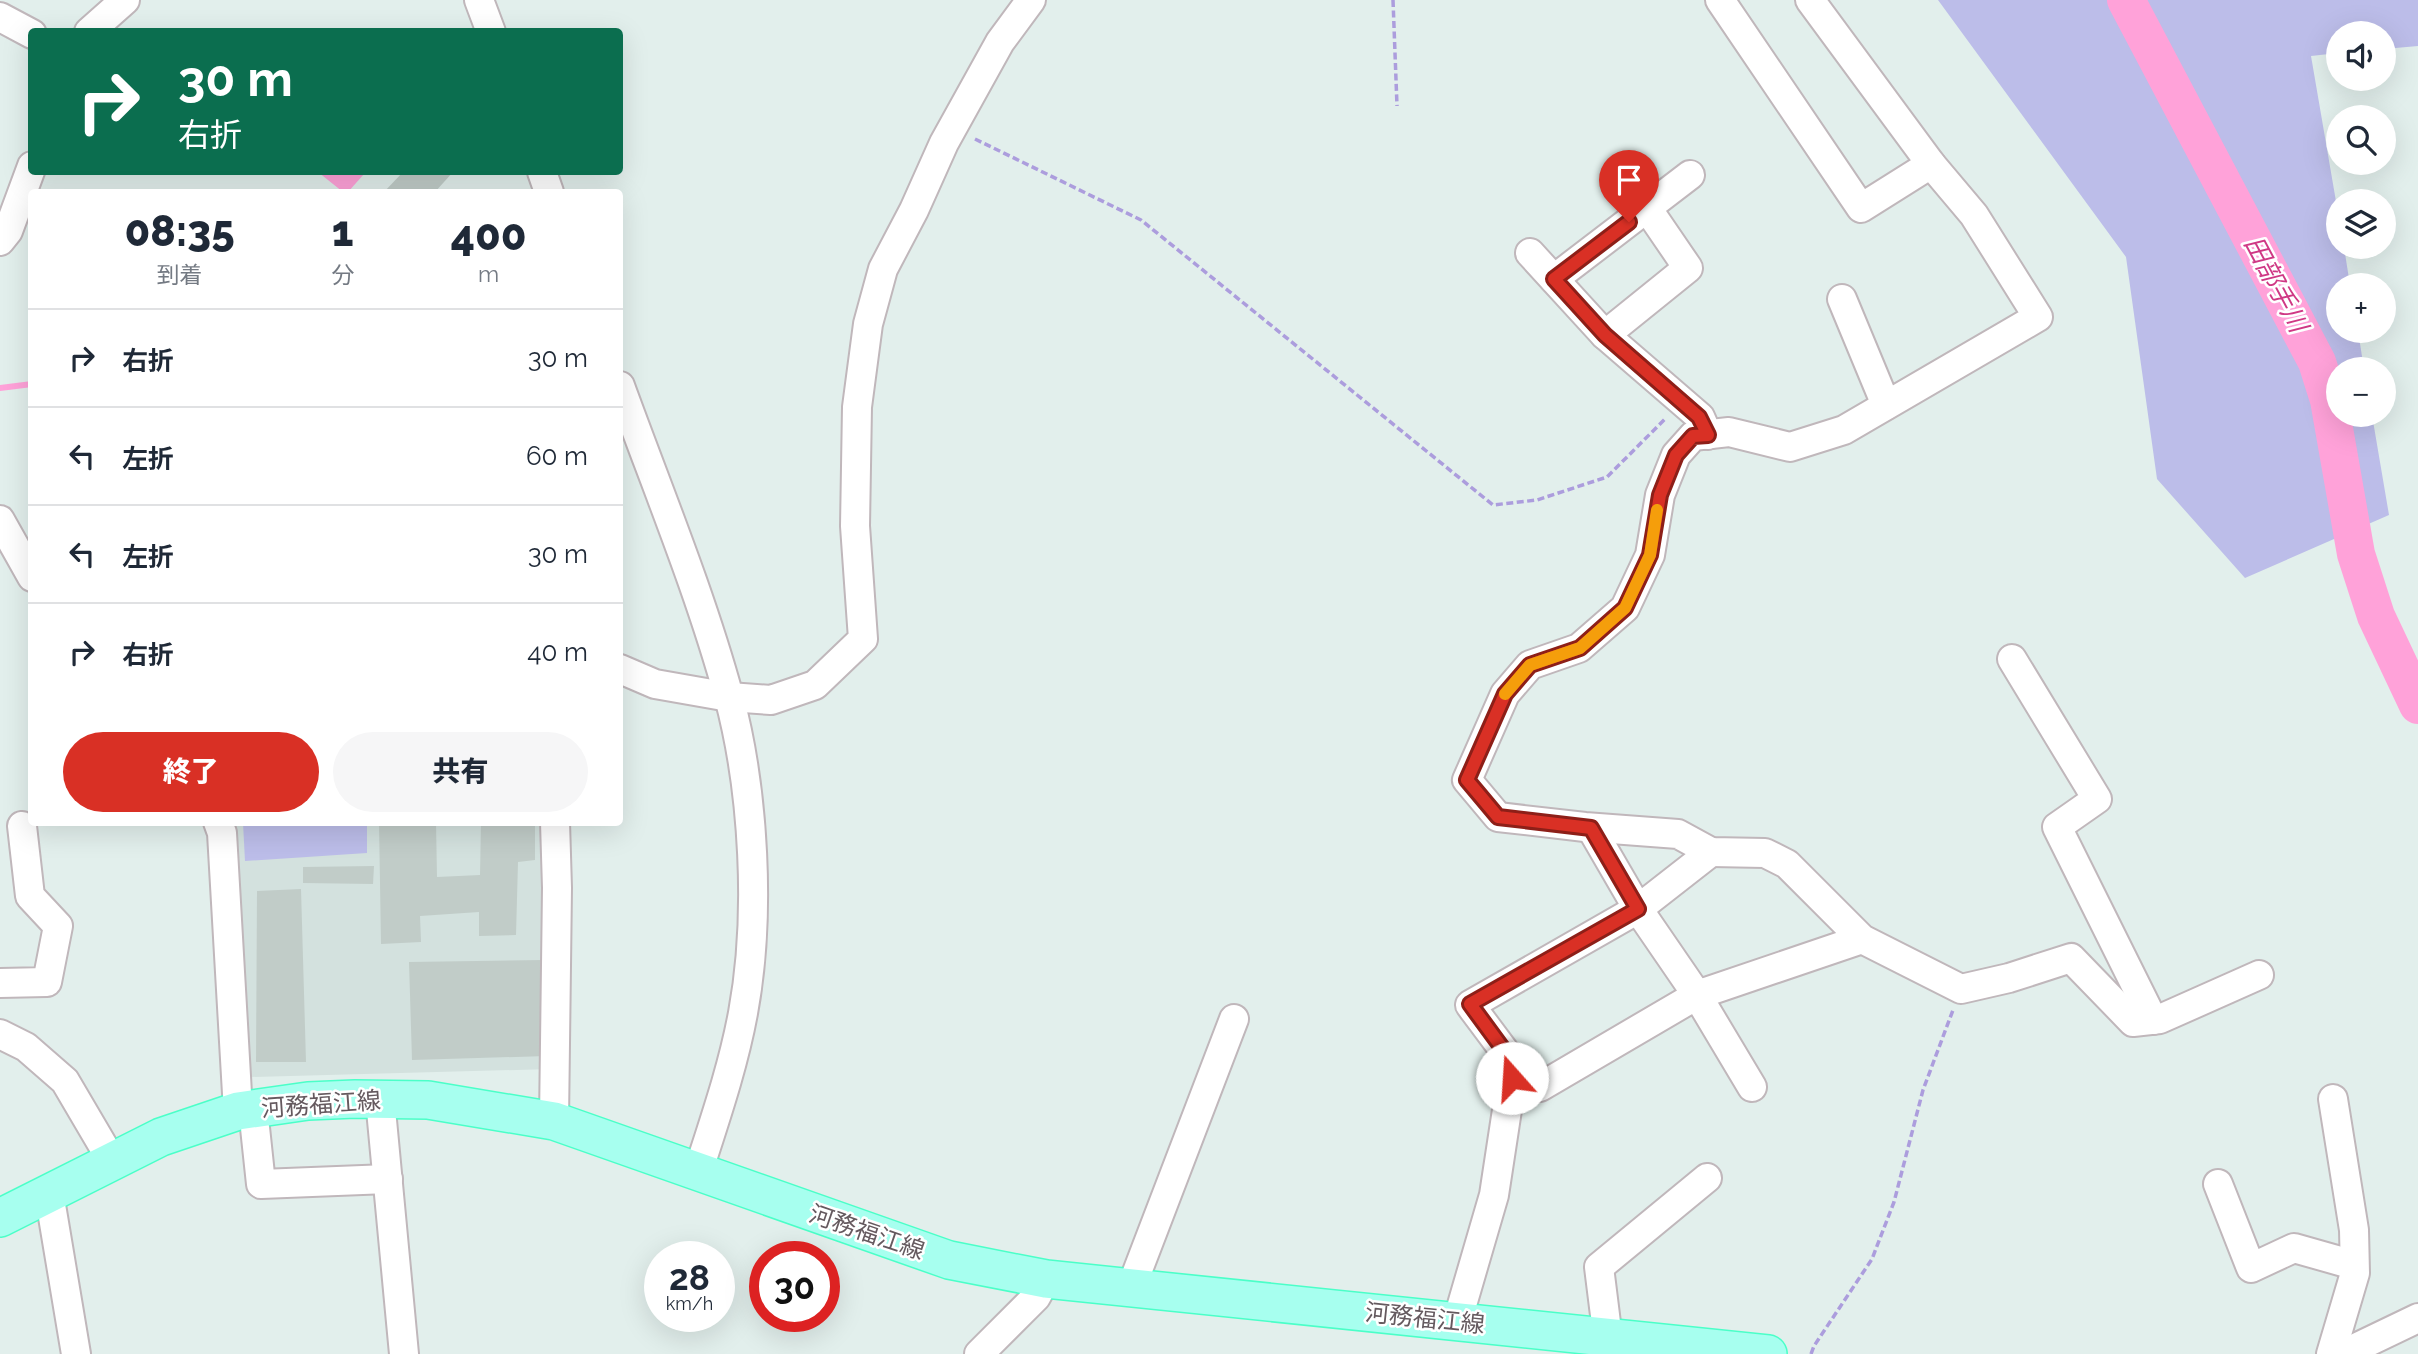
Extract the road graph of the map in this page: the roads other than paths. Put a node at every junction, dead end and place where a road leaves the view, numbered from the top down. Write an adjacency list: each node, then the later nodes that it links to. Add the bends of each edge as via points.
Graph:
1 (125, 0): 7 (street)
2 (479, 0): 8 (street)
3 (1031, 0): 26 (street, via 1000,42 952,128 883,269 868,324 856,447 855,526 863,639 815,685 771,701)
4 (1720, 0): 10 (street, via 1861,208)
5 (1810, 0): 10 (street)
6 (0, 18): 9 (street)
7 (94, 28)
8 (490, 28)
9 (28, 32)
10 (1930, 164): 20 (street, via 1973,215 2038,317)
11 (29, 175): 14 (street)
12 (1690, 175): 13 (street)
13 (1647, 208): 16 (street); 18 (street, via 1688,268)
14 (0, 242)
15 (1530, 253): 16 (street)
16 (1554, 279): 18 (street)
17 (1842, 299): 20 (street)
18 (1605, 335): 21 (street, via 1699,417)
19 (623, 394): 26 (street)
20 (1886, 405): 21 (street, via 1844,430 1790,447 1728,432)
21 (1708, 435): 30 (street, via 1693,436 1676,455 1660,495 1650,555 1625,608 1580,648 1530,665 1505,694 1467,780 1498,817)
22 (0, 520): 23 (street)
23 (28, 570)
24 (2012, 659): 38 (street, via 2097,799 2057,827)
25 (623, 670): 26 (street, via 655,684)
26 (729, 697): 47 (street, via 747,787 750,958 743,1012)
27 (222, 826): 44 (street)
28 (555, 826): 45 (street)
29 (18, 828): 35 (street, via 30,896 58,926 47,982)
30 (1591, 828): 31 (street, via 1678,834); 32 (street)
31 (1711, 852): 32 (street); 33 (street, via 1765,853 1787,864)
32 (1638, 909): 36 (street); 41 (street, via 1470,1004 1514,1064)
33 (1862, 939): 36 (street); 38 (street, via 1961,989 2071,958 2133,1022)
34 (2259, 975): 38 (street)
35 (0, 983)
36 (1697, 995): 40 (street); 41 (street, via 1540,1087)
37 (1234, 1019): 55 (street)
38 (2152, 1020)
39 (0, 1034): 46 (street, via 26,1047 65,1081)
40 (1752, 1087)
41 (1510, 1092): 57 (street, via 1493,1195)
42 (380, 1099): 44 (main road, 河務福江線, via 308,1101); 45 (main road, 河務福江線, via 452,1103); 48 (street)
43 (2333, 1099): 53 (street, via 2354,1230)
44 (246, 1110): 46 (main road, 河務福江線, via 160,1137); 48 (street, via 261,1184)
45 (554, 1121): 47 (main road, 河務福江線)
46 (112, 1161): 51 (main road, 河務福江線)
47 (698, 1172): 54 (main road, 河務福江線, via 949,1260)
48 (388, 1178): 60 (street)
49 (1707, 1178): 58 (street, via 1599,1267)
50 (2218, 1184): 53 (street, via 2251,1268 2294,1248)
51 (49, 1193): 52 (main road, 河務福江線); 59 (street)
52 (0, 1218)
53 (2354, 1265): 63 (street)
54 (1046, 1279): 55 (main road, 河務福江線); 61 (street, via 1036,1297)
55 (1131, 1288): 57 (main road, 河務福江線)
56 (2418, 1318): 64 (street)
57 (1457, 1322): 58 (main road, 河務福江線)
58 (1608, 1339): 62 (main road, 河務福江線)
59 (76, 1354)
60 (404, 1354)
61 (979, 1354)
62 (1768, 1354)
63 (2331, 1354)
64 (2343, 1354)

